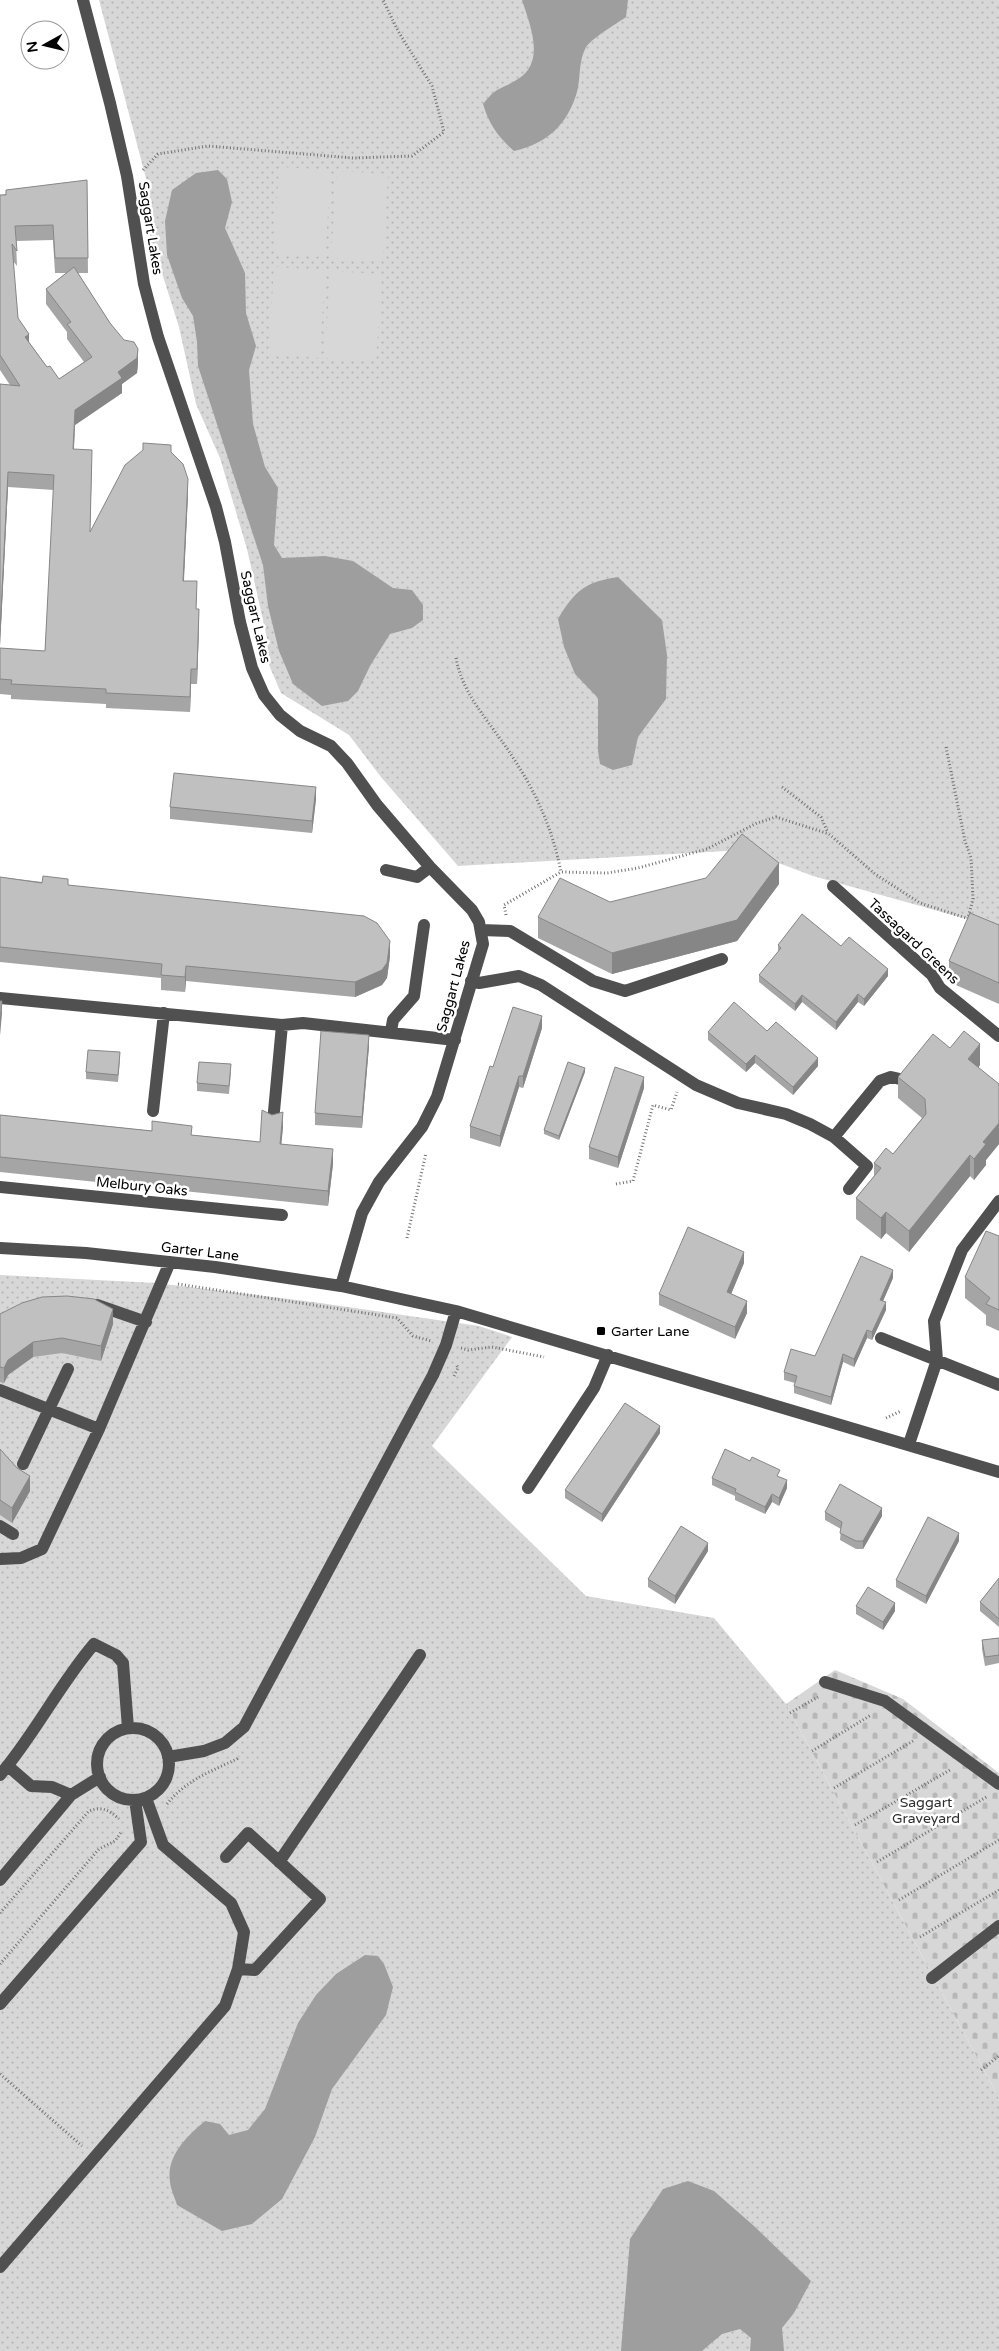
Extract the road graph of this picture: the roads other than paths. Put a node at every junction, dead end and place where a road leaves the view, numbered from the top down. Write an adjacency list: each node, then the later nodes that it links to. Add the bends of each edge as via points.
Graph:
1 (83, 0): 2 (street, Saggart Lakes, via 127,176 144,284 155,328 216,507 252,668 264,695 280,715 300,731 331,746)
2 (430, 867): 3 (street, via 417,877); 6 (street, Saggart Lakes, via 472,910)
3 (386, 870)
4 (833, 886): 13 (street, Tassagard Greens, via 932,975 940,988)
5 (424, 925): 12 (street, via 414,996 394,1020)
6 (480, 930): 7 (street, via 510,931 593,981 625,991); 8 (street, Saggart Lakes, via 482,944)
7 (722, 959)
8 (471, 981): 14 (street, Saggart Lakes); 18 (street, via 479,983 519,976 541,985 696,1085 738,1102 786,1114)
9 (0, 998): 10 (street)
10 (164, 1013): 11 (street); 16 (street)
11 (282, 1025): 12 (street, via 302,1023); 17 (street)
12 (391, 1031): 14 (street)
13 (999, 1036)
14 (455, 1040): 25 (street, Saggart Lakes, via 437,1097 422,1127 379,1182 362,1213)
15 (900, 1079): 18 (street, via 890,1077 880,1081)
16 (153, 1111)
17 (273, 1122)
18 (834, 1137): 20 (street, via 868,1166)
19 (0, 1187): 22 (street, Melbury Oaks)
20 (849, 1189)
21 (999, 1201): 31 (street, via 962,1250 934,1321)
22 (282, 1215)
23 (0, 1248): 24 (street, Garter Lane)
24 (170, 1262): 25 (street, Garter Lane); 28 (street)
25 (341, 1286): 27 (street, Garter Lane)
26 (83, 1303): 28 (street, via 92,1303)
27 (456, 1310): 30 (street, Garter Lane); 47 (street, via 433,1375 244,1727 225,1744)
28 (146, 1322): 36 (street)
29 (881, 1338): 31 (street)
30 (608, 1356): 37 (street, Garter Lane); 40 (street, via 594,1388)
31 (937, 1360): 33 (street); 37 (street)
32 (68, 1369): 35 (street)
33 (999, 1385)
34 (0, 1390): 35 (street)
35 (49, 1409): 36 (street); 38 (street)
36 (99, 1429): 43 (street, via 42,1549 21,1558)
37 (909, 1444): 39 (street, Garter Lane)
38 (23, 1464)
39 (999, 1472)
40 (528, 1488)
41 (0, 1526): 42 (street)
42 (14, 1534)
43 (0, 1559)
44 (420, 1654): 54 (street)
45 (831, 1684): 50 (street, via 888,1704)
46 (128, 1728): 47 (street, via 149,1732 165,1747); 48 (street, via 123,1663 116,1655 94,1644 71,1671); 49 (street, via 118,1731 102,1746 98,1756)
47 (168, 1757): 52 (street, via 169,1767 162,1786)
48 (4, 1771): 51 (street, via 32,1786 52,1787)
49 (100, 1777): 51 (street); 52 (street, via 114,1794)
50 (999, 1784)
51 (71, 1795): 55 (street)
52 (140, 1799): 57 (street, via 152,1817 163,1845 231,1903 244,1932); 59 (street, via 141,1842)
53 (226, 1857): 54 (street, via 248,1833)
54 (279, 1862): 57 (street, via 320,1900 255,1970)
55 (0, 1880)
56 (999, 1926): 58 (street)
57 (238, 1969): 60 (street, via 225,2006)
58 (932, 1978)
59 (0, 2004)
60 (0, 2267)

